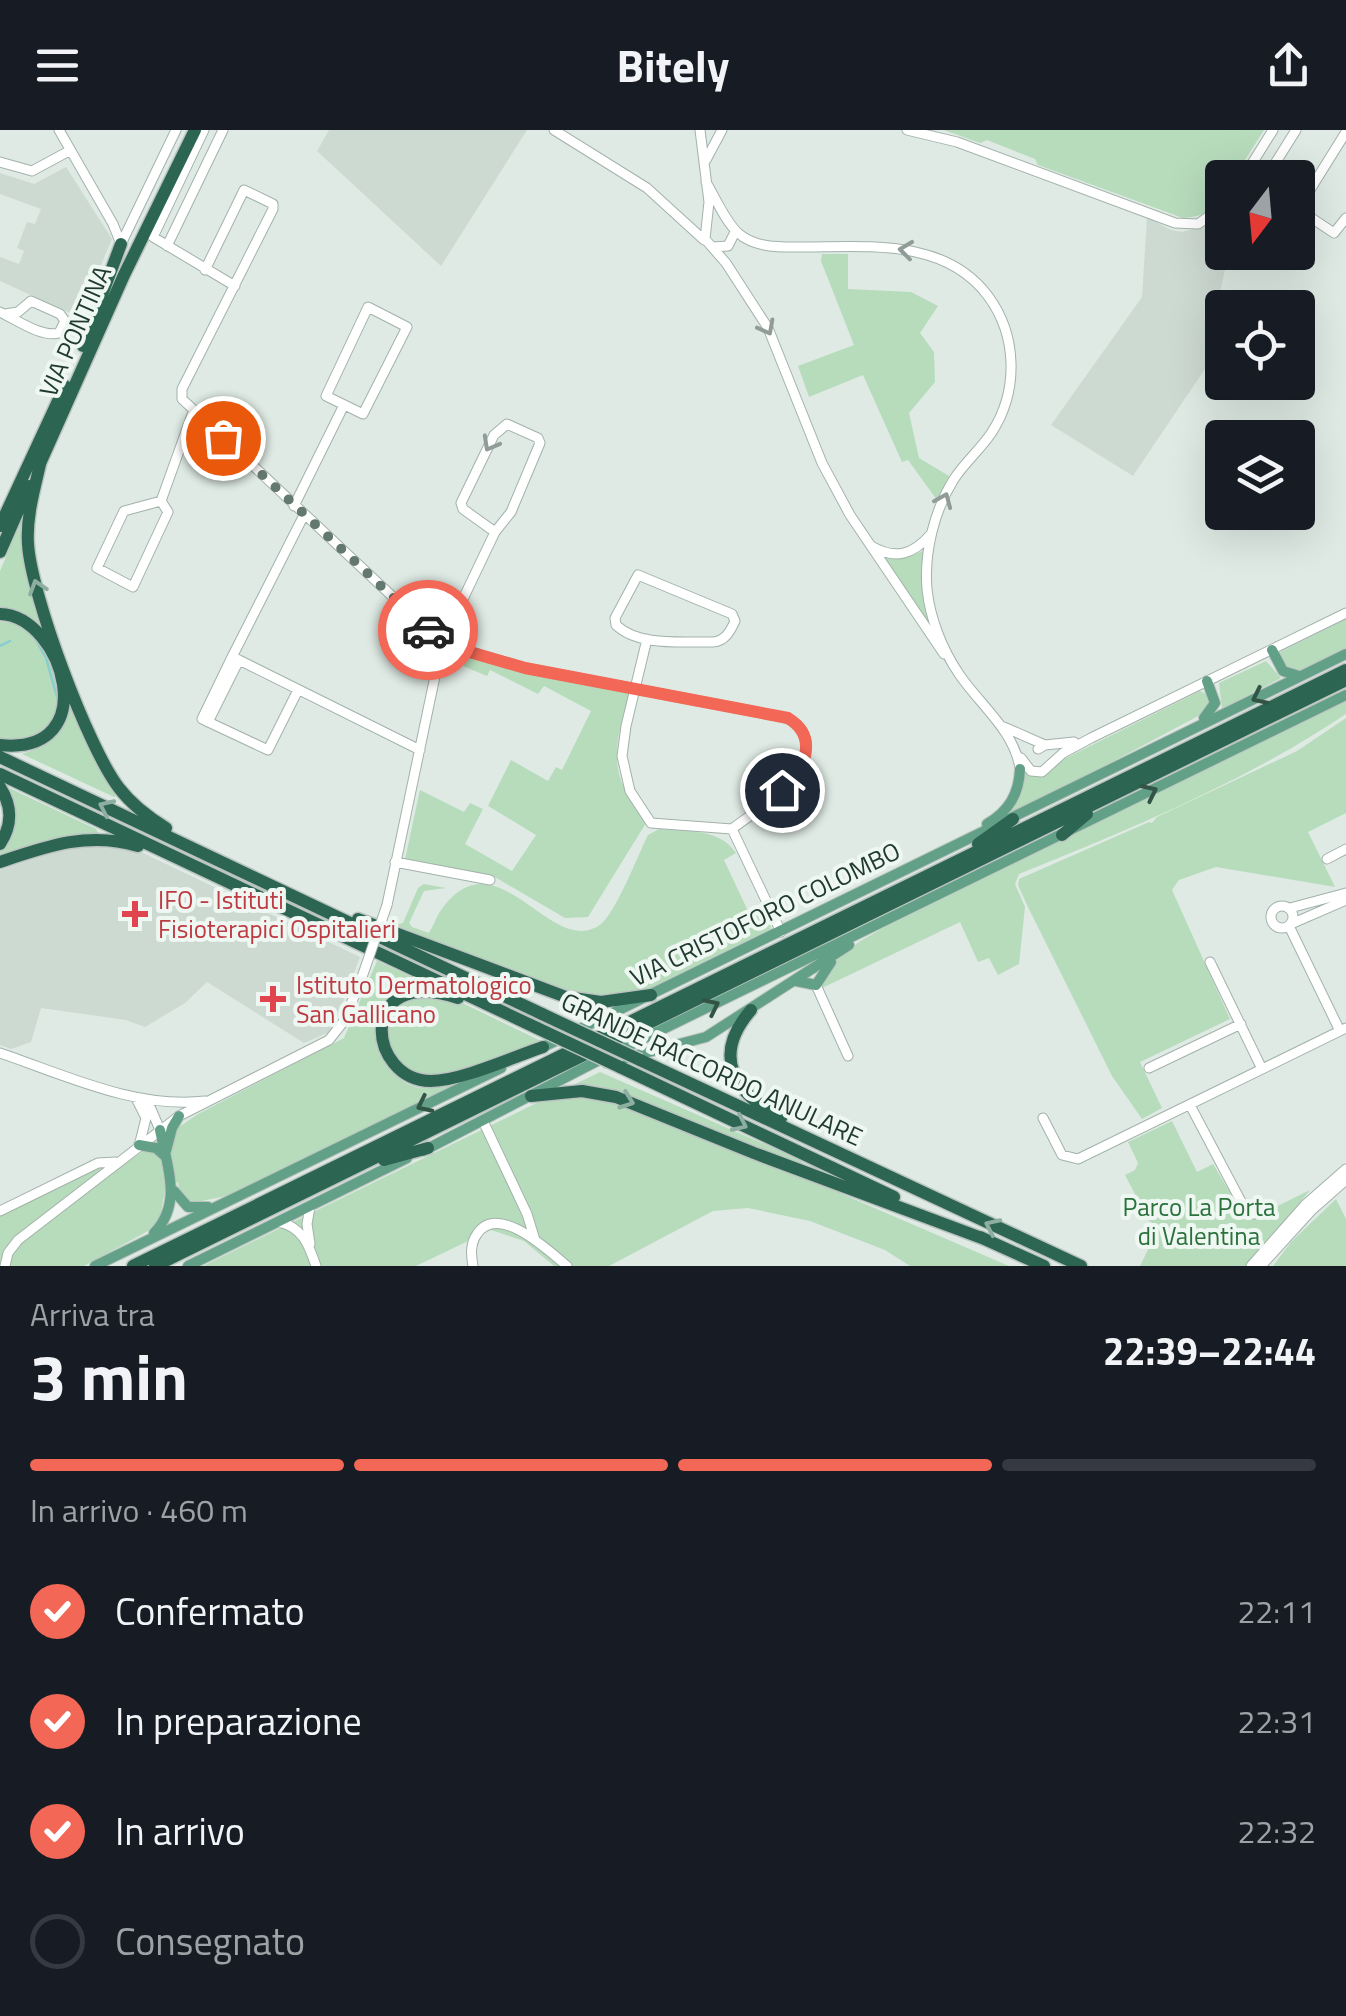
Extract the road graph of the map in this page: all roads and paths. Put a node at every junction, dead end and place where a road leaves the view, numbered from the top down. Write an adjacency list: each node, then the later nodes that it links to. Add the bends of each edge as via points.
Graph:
1 (176, 130): 21 (street, VIA PONTINA)
2 (186, 130): 34 (highway, VIA PONTINA)
3 (195, 130): 34 (highway, VIA PONTINA)
4 (204, 130): 27 (street)
5 (223, 130): 30 (street)
6 (700, 130): 18 (street)
7 (715, 130): 18 (street)
8 (907, 130): 24 (street, via 958,142 1166,222)
9 (1273, 130): 15 (street)
10 (1296, 130): 16 (street)
11 (556, 131): 23 (street, via 642,184)
12 (1346, 132): 22 (street, via 1298,208 1334,233)
13 (63, 133): 14 (street)
14 (70, 151): 17 (street, via 32,171); 20 (street)
15 (1255, 160)
16 (1277, 160)
17 (0, 162)
18 (705, 167): 19 (street)
19 (706, 182): 25 (street); 26 (street)
20 (108, 214): 21 (street); 28 (street)
21 (134, 215): 28 (street, VIA PONTINA)
22 (1346, 218)
23 (683, 219): 25 (street); 29 (street)
24 (1205, 219)
25 (709, 221): 26 (street); 29 (street)
26 (732, 227): 29 (street, via 728,246); 44 (street, one-way to 26, via 950,486 994,429 1009,389 1008,339 990,300 964,272 926,253 768,246)
27 (153, 236): 30 (street); 34 (highway)
28 (121, 244): 34 (highway)
29 (710, 244): 45 (street, one-way to 45, via 768,328 826,472)
30 (167, 246): 31 (street)
31 (205, 270): 32 (street); 32 (street, via 244,190 272,204)
32 (235, 286): 36 (street, via 182,397)
33 (2, 313): 33 (street, via 54,336 64,321 31,302)
34 (87, 347): 37 (highway, VIA PONTINA)
35 (344, 405): 35 (street, via 364,414 407,327 368,307 326,396); 40 (street)
36 (194, 412): 38 (street); 40 (street)
37 (36, 459): 39 (highway); 42 (highway, VIA PONTINA); 46 (highway, VIA PONTINA); 81 (highway, one-way to 37, via 134,805 90,732 31,566)
38 (161, 501): 38 (street, via 124,511 96,568 133,586 168,512)
39 (0, 502)
40 (294, 506): 41 (street)
41 (304, 515): 51 (street); 54 (street)
42 (0, 526)
43 (495, 532): 43 (street, one-way to 43, via 511,512 540,442 506,424 493,436 460,502); 51 (street)
44 (931, 534): 45 (street, via 904,554); 49 (street)
45 (868, 544): 49 (street)
46 (0, 552)
47 (1346, 613): 52 (street)
48 (0, 614): 65 (highway, via 23,618 40,634 64,698 59,721 45,738)
49 (932, 631): 62 (street)
50 (647, 639): 50 (street, via 720,641 735,619 638,574 615,622 628,635); 59 (street)
51 (442, 644): 59 (street); 67 (street)
52 (1272, 650): 56 (main road, via 1283,671); 58 (street)
53 (1346, 654): 56 (main road, VIA CRISTOFORO COLOMBO)
54 (236, 658): 60 (street); 60 (street, via 205,721 268,750)
55 (1346, 670): 84 (highway, VIA CRISTOFORO COLOMBO)
56 (1300, 676): 63 (main road, VIA CRISTOFORO COLOMBO, one-way to 63)
57 (1346, 680): 73 (highway, VIA CRISTOFORO COLOMBO)
58 (1207, 681): 63 (main road, via 1215,706); 64 (street)
59 (635, 689): 75 (street, via 622,759 631,794 651,823); 75 (street, via 782,716 802,730 801,771)
60 (298, 690): 67 (street)
61 (1346, 695): 76 (main road, one-way to 61)
62 (997, 724): 66 (street); 69 (street)
63 (1196, 728): 74 (main road, VIA CRISTOFORO COLOMBO)
64 (1091, 738): 66 (street); 70 (street)
65 (0, 746)
66 (1042, 747): 69 (street); 70 (street)
67 (420, 750): 83 (street)
68 (0, 757): 81 (highway, GRANDE RACCORDO ANULARE, one-way to 68)
69 (1021, 762): 70 (street, via 1038,773); 86 (main road, via 1015,795 1001,814 873,880)
70 (1049, 763)
71 (0, 774): 79 (highway, GRANDE RACCORDO ANULARE)
72 (0, 787): 77 (highway, via 10,814)
73 (1118, 792): 76 (highway); 123 (highway, VIA CRISTOFORO COLOMBO)
74 (1013, 819): 84 (highway); 86 (main road, VIA CRISTOFORO COLOMBO)
75 (732, 829): 92 (street)
76 (1062, 834): 90 (main road)
77 (0, 844)
78 (1346, 850): 80 (street)
79 (166, 852): 82 (highway, via 82,839); 99 (highway, GRANDE RACCORDO ANULARE)
80 (1328, 858)
81 (219, 861): 88 (highway, GRANDE RACCORDO ANULARE)
82 (0, 862)
83 (395, 862): 85 (street); 111 (street, bridge, via 387,904 344,1021 329,1040)
84 (924, 878): 137 (highway, VIA CRISTOFORO COLOMBO)
85 (490, 880)
86 (853, 897): 92 (main road, VIA CRISTOFORO COLOMBO)
87 (1346, 897): 89 (street); 91 (street)
88 (311, 904): 97 (highway, via 566,997 601,1002); 100 (highway, GRANDE RACCORDO ANULARE)
89 (1290, 908): 91 (street); 91 (street, via 1278,906 1271,916 1276,927)
90 (878, 925): 93 (main road); 106 (main road, one-way to 90)
91 (1290, 925): 102 (street)
92 (781, 932): 97 (main road, VIA CRISTOFORO COLOMBO)
93 (843, 950): 95 (main road); 96 (main road)
94 (1210, 962): 101 (street)
95 (795, 981): 96 (main road); 98 (main road)
96 (816, 985): 105 (street)
97 (650, 996): 103 (main road, VIA CRISTOFORO COLOMBO)
98 (751, 1010): 106 (main road, via 698,1042); 119 (highway, via 731,1048 739,1086)
99 (505, 1013): 100 (highway, GRANDE RACCORDO ANULARE); 103 (highway, via 415,990 387,1010 383,1041 399,1069 430,1081)
100 (540, 1021): 119 (highway, GRANDE RACCORDO ANULARE, bridge, via 640,1060); 132 (highway, GRANDE RACCORDO ANULARE, one-way to 132, bridge, via 620,1067)
101 (1241, 1024): 107 (street); 108 (street)
102 (1343, 1030): 108 (street)
103 (543, 1047): 126 (main road, VIA CRISTOFORO COLOMBO, one-way to 126)
104 (0, 1053): 110 (street)
105 (848, 1056)
106 (582, 1068): 109 (main road)
107 (1148, 1068)
108 (1262, 1069): 112 (street)
109 (531, 1096): 115 (main road); 132 (highway, one-way to 132, via 582,1091 616,1097)
110 (136, 1098): 111 (street); 116 (street, via 149,1106); 117 (street, via 146,1118)
111 (209, 1100): 113 (street)
112 (1190, 1104): 114 (street, via 1075,1160 1062,1155); 128 (street, via 1246,1211)
113 (179, 1116): 116 (street); 120 (main road)
114 (1043, 1118)
115 (483, 1121): 118 (main road); 131 (street)
116 (160, 1130): 117 (street); 120 (main road)
117 (139, 1145): 120 (main road); 121 (street)
118 (428, 1148): 123 (highway); 127 (main road)
119 (838, 1154): 144 (highway, GRANDE RACCORDO ANULARE, one-way to 119)
120 (166, 1156): 125 (main road)
121 (115, 1162): 129 (street, via 98,1163); 135 (street, via 18,1240)
122 (1346, 1169): 145 (street)
123 (344, 1173): 138 (highway, VIA CRISTOFORO COLOMBO)
124 (1346, 1180): 146 (street)
125 (172, 1185): 126 (main road, via 191,1208); 133 (main road, via 166,1219)
126 (232, 1200): 133 (main road, VIA CRISTOFORO COLOMBO)
127 (310, 1207): 130 (main road); 134 (street)
128 (1268, 1207)
129 (0, 1211)
130 (278, 1222): 134 (street, via 294,1227); 139 (main road)
131 (535, 1240): 141 (street, via 509,1226 485,1226 472,1242); 142 (street)
132 (987, 1240): 143 (highway, GRANDE RACCORDO ANULARE)
133 (146, 1241): 136 (main road, VIA CRISTOFORO COLOMBO)
134 (310, 1246): 140 (street)
135 (5, 1266)
136 (95, 1266)
137 (133, 1266)
138 (155, 1266)
139 (188, 1266)
140 (316, 1266)
141 (472, 1266)
142 (567, 1266)
143 (1044, 1266)
144 (1081, 1266)
145 (1251, 1266)
146 (1261, 1266)

